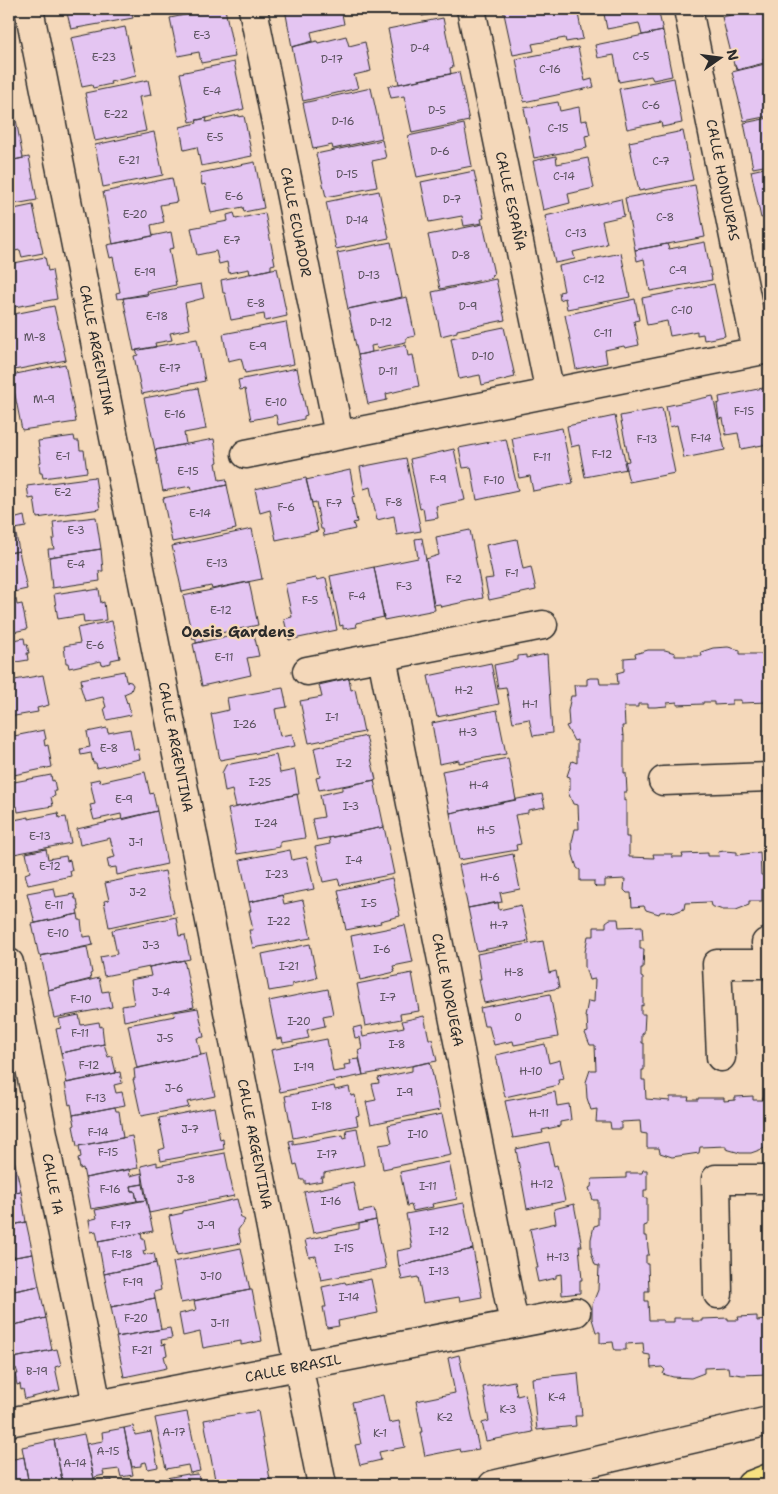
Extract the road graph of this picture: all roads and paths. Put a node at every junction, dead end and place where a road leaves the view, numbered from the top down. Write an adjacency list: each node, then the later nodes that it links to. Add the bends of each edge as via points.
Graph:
1 (29, 9): 21 (street, CALLE ARGENTINA)
2 (253, 9): 7 (street, CALLE ECUADOR)
3 (471, 9): 6 (street, CALLE ESPAÑA)
4 (688, 9): 5 (street, CALLE HONDURAS)
5 (763, 350): 6 (street)
6 (550, 393): 7 (street)
7 (339, 435): 8 (street)
8 (246, 454)
9 (542, 625): 10 (street)
10 (382, 657): 11 (street); 20 (street, CALLE NORUEGA)
11 (307, 671)
12 (769, 777): 13 (street)
13 (663, 781)
14 (768, 950): 16 (street, via 717,964)
15 (9, 963): 22 (street, CALLE 1A)
16 (720, 1057)
17 (769, 1179): 18 (street, via 716,1180)
18 (718, 1294)
19 (576, 1312): 20 (street, CALLE BRASIL)
20 (514, 1324): 21 (street, CALLE BRASIL)
21 (299, 1366): 22 (street, CALLE BRASIL); 27 (street, CALLE ARGENTINA)
22 (97, 1405): 24 (street, CALLE BRASIL)
23 (769, 1421): 28 (street)
24 (9, 1422)
25 (769, 1478): 29 (highway)
26 (769, 1482): 29 (highway)
27 (322, 1485)
28 (493, 1485)
29 (751, 1485)

